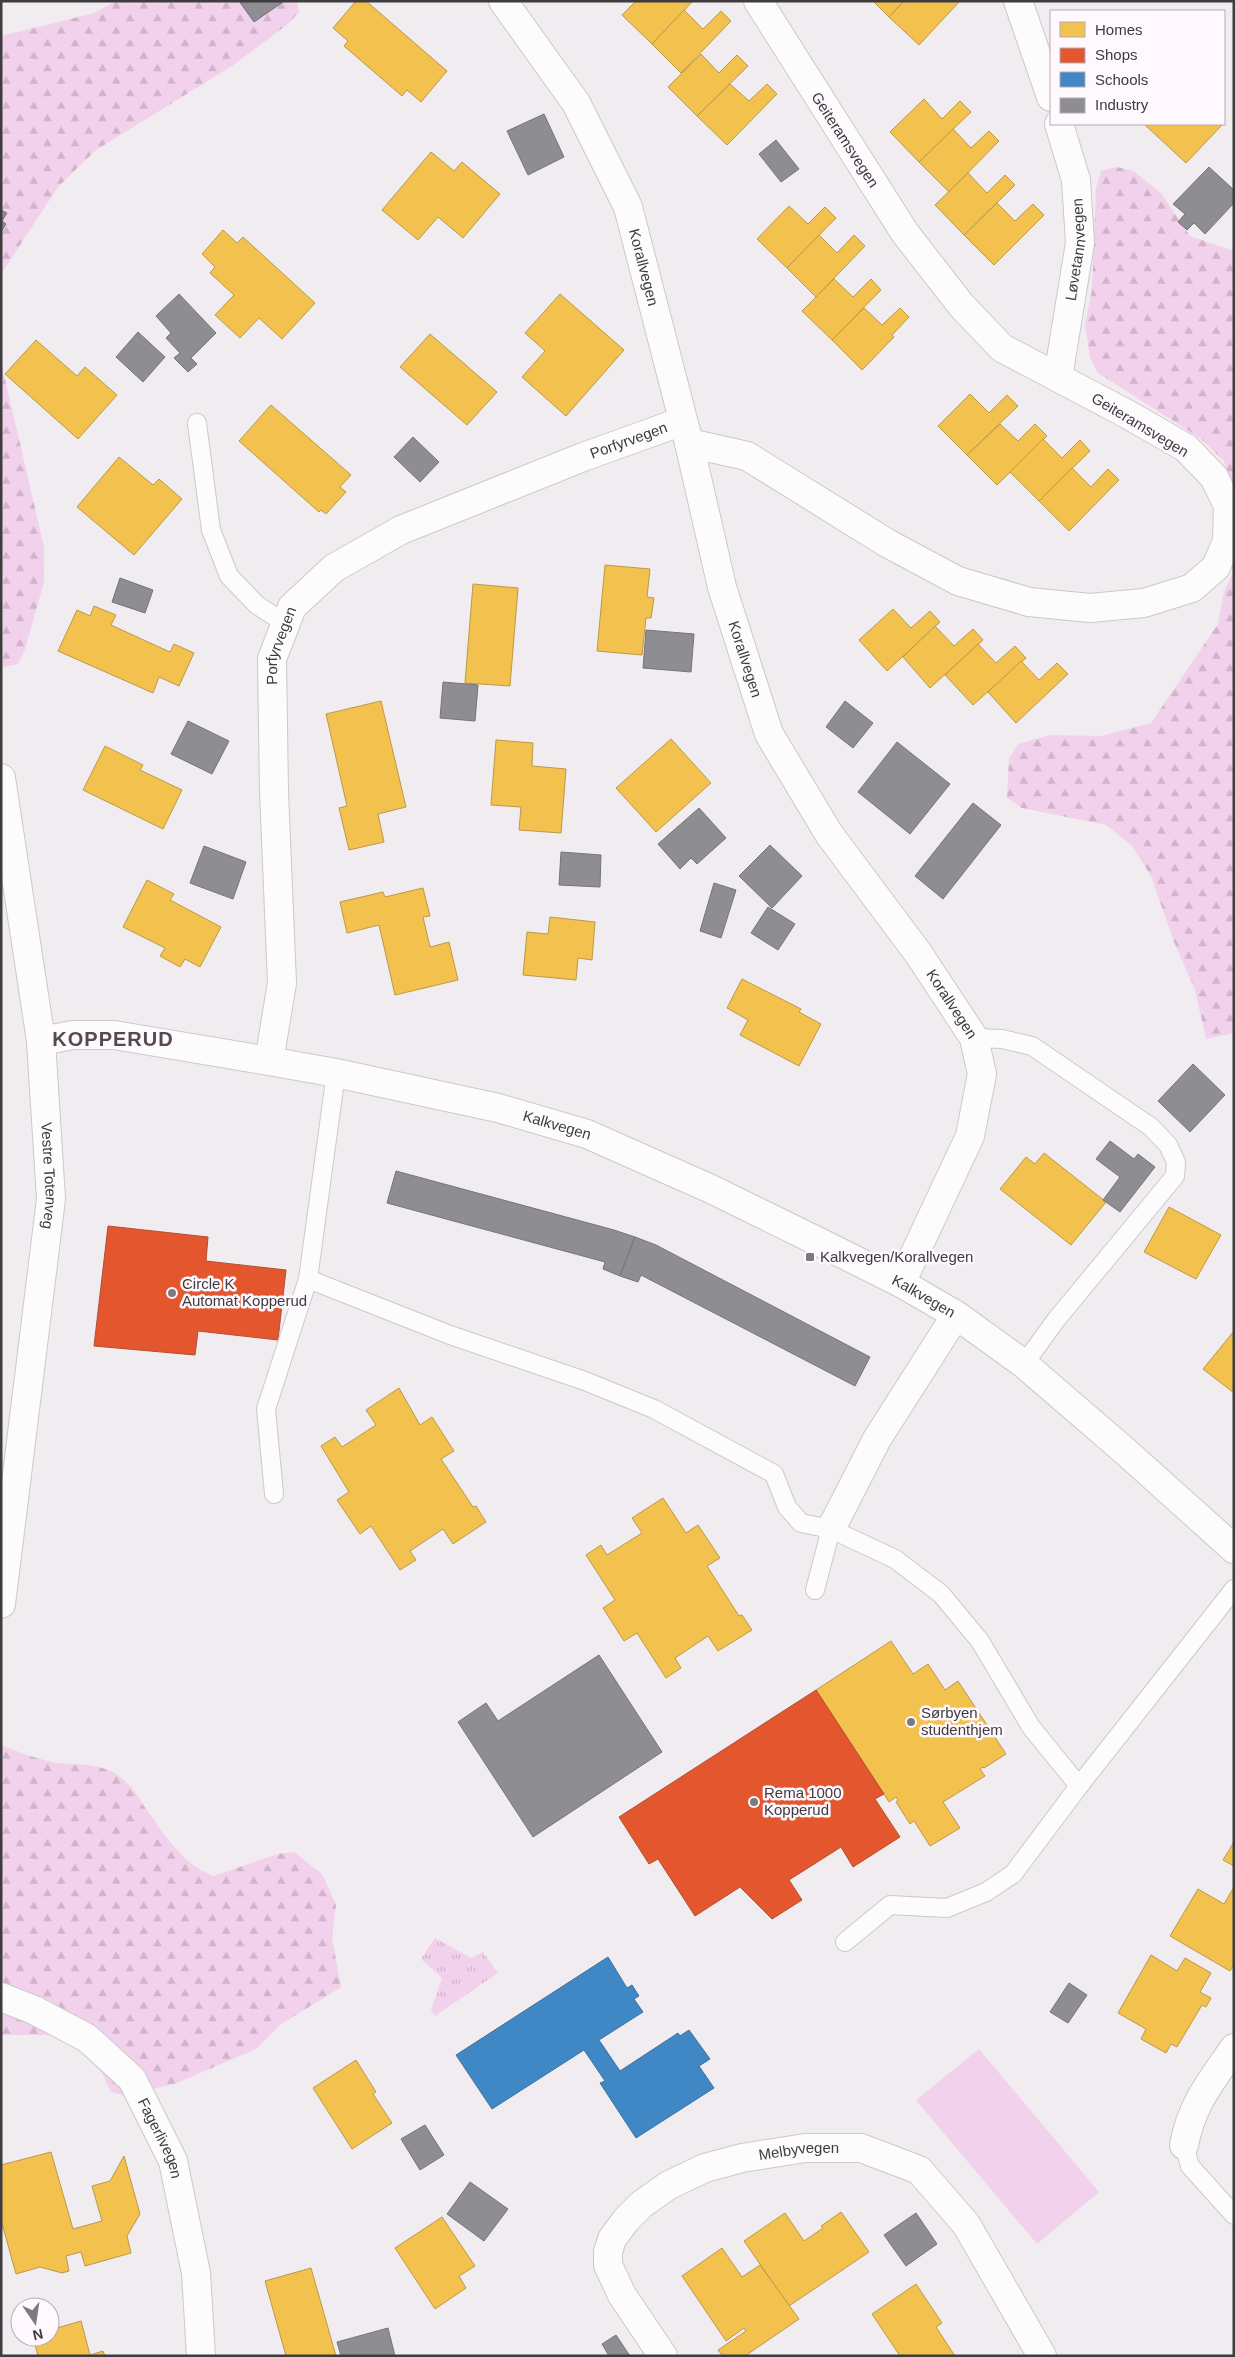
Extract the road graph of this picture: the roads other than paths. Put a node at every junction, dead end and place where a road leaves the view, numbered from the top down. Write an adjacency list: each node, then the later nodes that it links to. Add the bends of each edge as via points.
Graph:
1 (503, 1): 8 (street, Korallvegen, via 576,103 628,208)
2 (758, 1): 6 (street, Geiteramsvegen, via 906,233 961,305 1002,348)
3 (1018, 1): 4 (street)
4 (1050, 94)
5 (1059, 125): 6 (street, Løvetannvegen, via 1076,180 1080,243)
6 (1058, 377): 8 (street, Geiteramsvegen, via 1186,448 1214,477 1228,506 1227,541 1216,567 1192,588 1144,604 1090,608 1029,602 958,581 887,543 747,456)
7 (197, 422): 9 (lane, via 211,530 229,576 257,605)
8 (686, 432): 9 (street, Porfyrvegen, via 583,457 402,530 334,568 292,608); 11 (street, Korallvegen, via 722,587 769,734 829,834 918,952)
9 (286, 624): 13 (street, Porfyrvegen, via 272,659 282,983)
10 (1, 778): 12 (street, Vestre Totenveg)
11 (974, 1038): 16 (street, Korallvegen, via 982,1074 970,1136); 18 (lane, via 1002,1039 1032,1046 1151,1127 1168,1145 1176,1162 1175,1176 1056,1320)
12 (41, 1040): 13 (street, Kalkvegen, via 73,1035 114,1035); 24 (street, Vestre Totenveg, via 51,1199)
13 (270, 1061): 14 (street, Kalkvegen)
14 (336, 1073): 15 (lane); 16 (street, Kalkvegen, via 498,1108 587,1134 710,1189)
15 (308, 1279): 19 (lane, via 266,1410); 20 (lane, via 654,1409 774,1474 787,1507 801,1523)
16 (901, 1283): 17 (street, Kalkvegen)
17 (956, 1315): 18 (street, Kalkvegen); 20 (street, via 877,1439)
18 (1024, 1364): 21 (street, Kalkvegen)
19 (274, 1494)
20 (832, 1529): 23 (lane); 25 (lane, via 895,1559 941,1594 980,1641 1031,1727)
21 (1230, 1538)
22 (1234, 1589): 25 (lane)
23 (815, 1590)
24 (1, 1604)
25 (1080, 1786): 26 (lane, via 1006,1879 986,1892 947,1908 890,1905)
26 (846, 1942)
27 (1, 1998): 31 (street, Fagerlivegen, via 34,2010 87,2038 132,2080 173,2161 196,2273)
28 (1234, 2048): 29 (street, via 1196,2104 1188,2120)
29 (1184, 2145): 30 (lane, via 1190,2166)
30 (1234, 2215)
31 (201, 2356)
32 (663, 2356): 33 (street, Melbyvegen, via 622,2295 608,2265 612,2239 642,2204 669,2185 705,2168 742,2158 805,2148 861,2148 918,2170 966,2224)
33 (1042, 2356)

